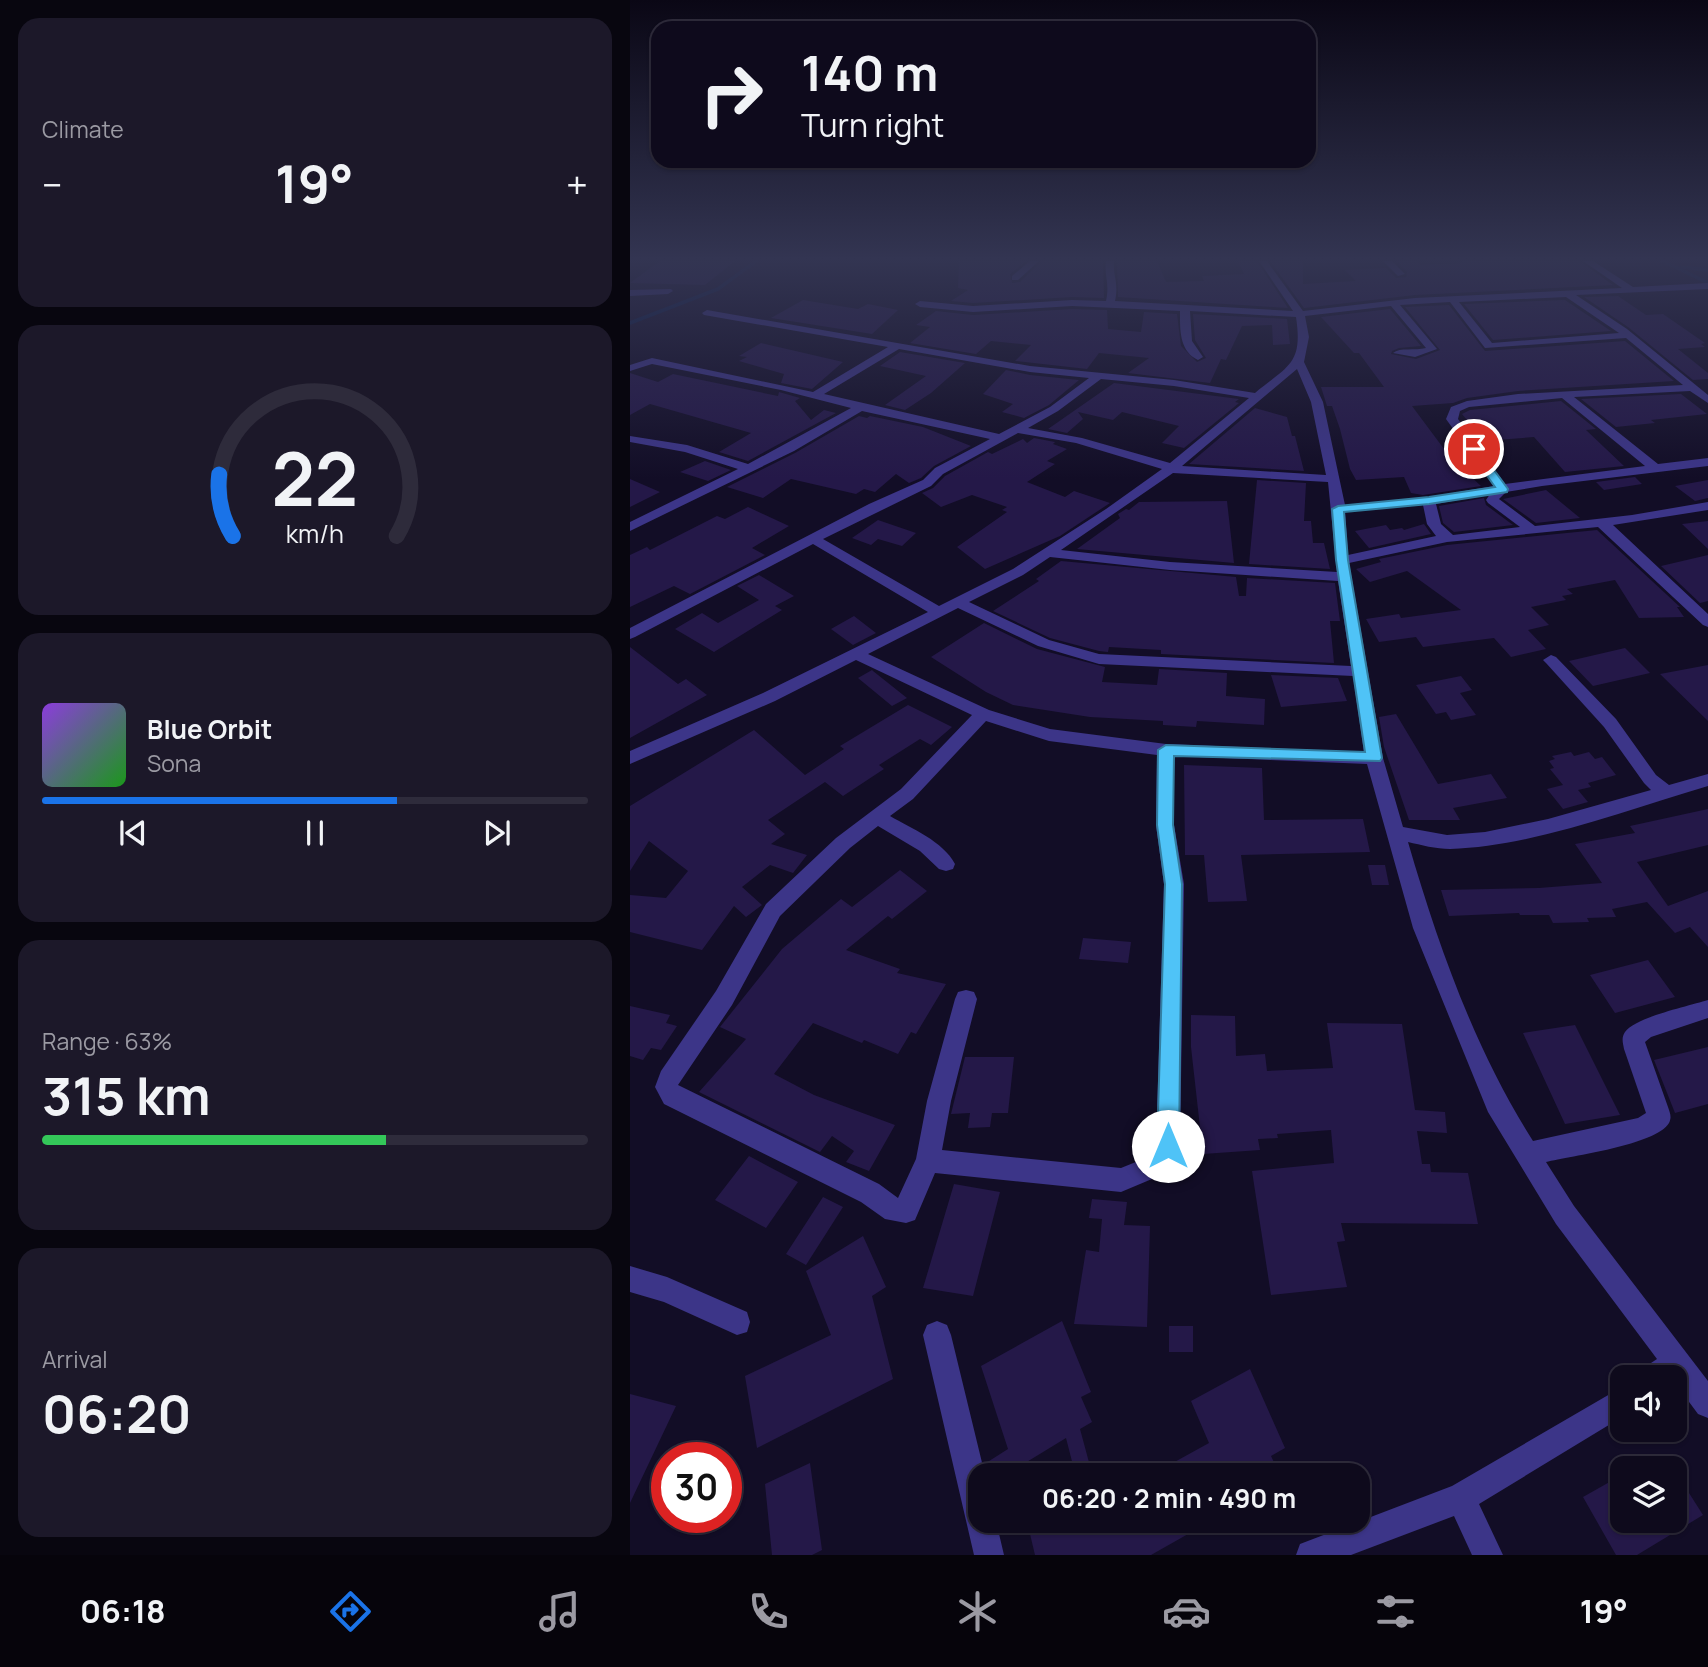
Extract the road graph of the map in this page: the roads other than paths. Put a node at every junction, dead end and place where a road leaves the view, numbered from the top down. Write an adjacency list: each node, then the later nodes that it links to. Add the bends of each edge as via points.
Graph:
1 (818, 334): 7 (street)
2 (1185, 334): 9 (street, via 1190,352)
3 (1303, 334): 10 (street)
4 (1420, 334): 8 (street, via 1432,348)
5 (1477, 334): 6 (street, via 1489,346)
6 (1628, 335): 13 (street)
7 (896, 348): 12 (street); 14 (street)
8 (1398, 353)
9 (1198, 357)
10 (1299, 362): 15 (street); 26 (street, via 1317,402)
11 (630, 368): 14 (street, via 652,361)
12 (1100, 375): 15 (street); 19 (street, via 1054,409)
13 (1690, 388): 16 (street); 17 (street)
14 (814, 396): 18 (street)
15 (1256, 396): 24 (street)
16 (1566, 396): 25 (street); 27 (street, via 1518,397 1455,409 1452,419)
17 (1708, 400)
18 (861, 407): 20 (street); 23 (street)
19 (1016, 429): 20 (street); 24 (street, via 1078,440)
20 (998, 437): 32 (street, via 914,490)
21 (630, 439): 23 (street, via 687,449)
22 (1708, 462): 25 (street)
23 (748, 468): 33 (street)
24 (1172, 468): 26 (street); 38 (street)
25 (1656, 469): 27 (street)
26 (1333, 479): 30 (street)
27 (1503, 489): 28 (street); 34 (street, via 1492,500)
28 (1429, 501): 30 (street); 35 (street, via 1435,526)
29 (1708, 506): 31 (street)
30 (1338, 509): 39 (street)
31 (1600, 522): 34 (street); 43 (street)
32 (839, 526): 36 (street); 37 (street)
33 (630, 527)
34 (1533, 531): 35 (street)
35 (1447, 538): 39 (street)
36 (815, 540): 37 (street); 44 (street)
37 (834, 549): 42 (street)
38 (1048, 553): 40 (street); 41 (street)
39 (1342, 560): 40 (street)
40 (1346, 576): 47 (street)
41 (958, 602): 42 (street); 47 (street, via 1030,639 1099,659)
42 (939, 612): 45 (street)
43 (1706, 618)
44 (630, 634)
45 (856, 654): 48 (street); 50 (street)
46 (1551, 660): 53 (street, via 1610,723 1650,779)
47 (1360, 671): 51 (street)
48 (983, 714): 49 (street, via 1049,735); 54 (street)
49 (1166, 750): 51 (street); 60 (street, via 1165,825 1174,884 1168,1146 1162,1163 1121,1180)
50 (630, 758)
51 (1374, 758): 55 (street)
52 (1708, 780): 53 (street)
53 (1666, 792): 55 (street, via 1485,839 1447,842)
54 (878, 818): 56 (street, via 927,846); 60 (street, via 843,843 774,910 666,1087 672,1096 870,1193 899,1212 909,1207)
55 (1395, 833): 59 (street, via 1438,966 1496,1104)
56 (946, 864)
57 (966, 999): 60 (street)
58 (1708, 1009): 59 (street, via 1633,1038 1636,1059 1656,1099 1659,1118 1643,1128)
59 (1527, 1154): 64 (street)
60 (928, 1160)
61 (630, 1279): 62 (street, via 667,1290)
62 (737, 1322)
63 (937, 1335): 68 (street)
64 (1662, 1365)
65 (1687, 1387): 66 (street)
66 (1708, 1404)
67 (1610, 1408): 69 (street)
68 (968, 1468)
69 (1461, 1498): 72 (street); 73 (street)
70 (984, 1533): 71 (street)
71 (989, 1555)
72 (1311, 1555)
73 (1488, 1555)

